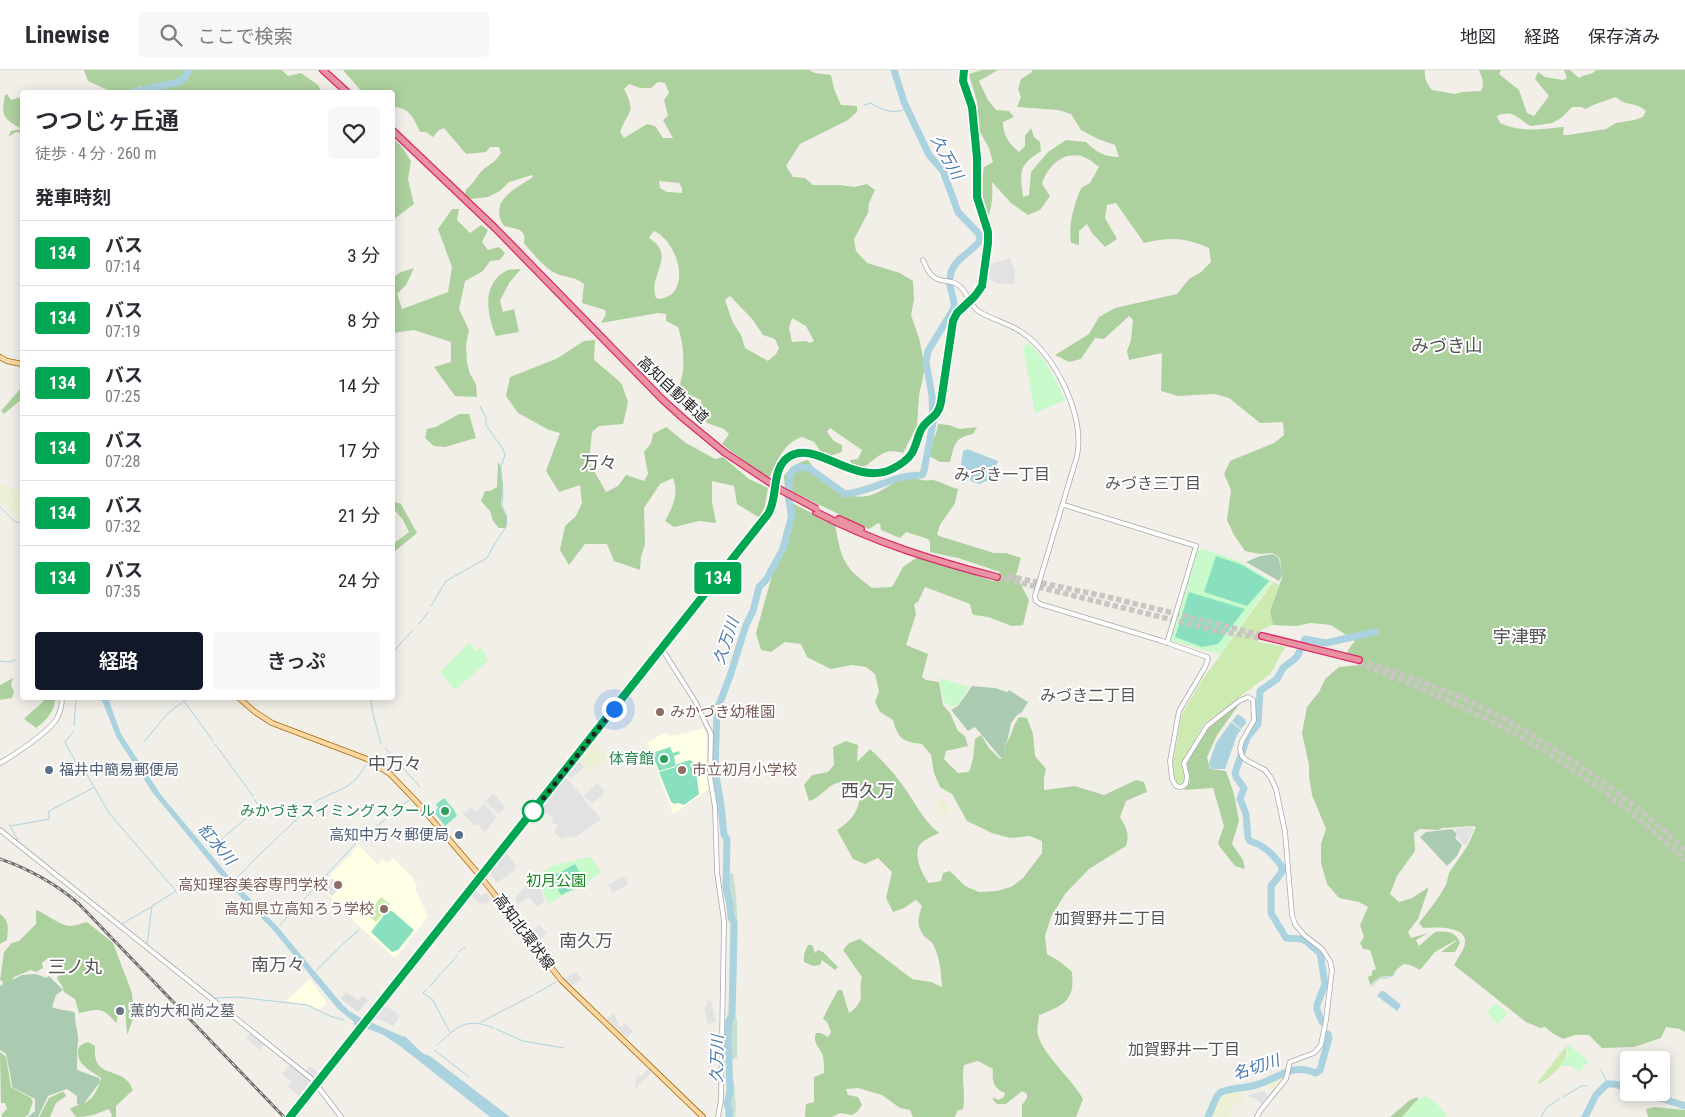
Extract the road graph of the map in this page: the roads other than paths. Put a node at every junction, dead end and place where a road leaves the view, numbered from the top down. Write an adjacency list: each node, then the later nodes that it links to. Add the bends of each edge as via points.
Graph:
1 (323, 70): 4 (highway)
2 (328, 70): 5 (highway)
3 (964, 70): 9 (main road, via 963,81 972,107 978,204 989,237 982,286)
4 (346, 90)
5 (350, 90)
6 (395, 133): 12 (highway, 高知自動車道, via 663,400)
7 (395, 137): 12 (highway, 高知自動車道, via 496,233 663,405)
8 (923, 260): 9 (street, via 932,277 938,281 955,282)
9 (970, 301): 13 (street, via 979,311 1016,329 1039,347 1049,358 1072,404 1078,422 1079,444); 17 (main road, via 953,321 939,412 920,431 909,457 886,472 868,474 807,452 788,457 777,476 768,514)
10 (0, 357): 11 (main road)
11 (20, 364)
12 (723, 453): 14 (highway, 高知自動車道, bridge, via 816,510 901,545)
13 (1064, 504): 16 (street, via 1035,596 1037,602); 16 (street, via 1196,546)
14 (998, 575)
15 (1262, 637): 18 (highway)
16 (1167, 643): 29 (street, via 1208,659 1179,711 1170,760 1174,784 1182,787 1186,784 1185,761 1207,726 1239,701 1248,697 1253,700 1254,720 1242,740 1241,755 1265,770 1274,783 1285,832 1292,916 1304,935 1322,949 1332,970 1321,1045 1314,1053 1292,1061 1286,1080)
17 (662, 649): 23 (main road); 28 (street, via 695,701 711,734 710,777 724,920)
18 (1358, 662)
19 (62, 700): 21 (street, via 58,715 48,728)
20 (241, 700): 23 (main road, 高知北環状線, via 272,723 367,759 382,768 416,801)
21 (0, 763)
22 (0, 830): 24 (street)
23 (481, 876): 24 (main road); 27 (main road, 高知北環状線, via 566,986)
24 (316, 1084): 25 (main road); 26 (street)
25 (290, 1117)
26 (341, 1117)
27 (703, 1117)
28 (718, 1117)
29 (1257, 1117)

